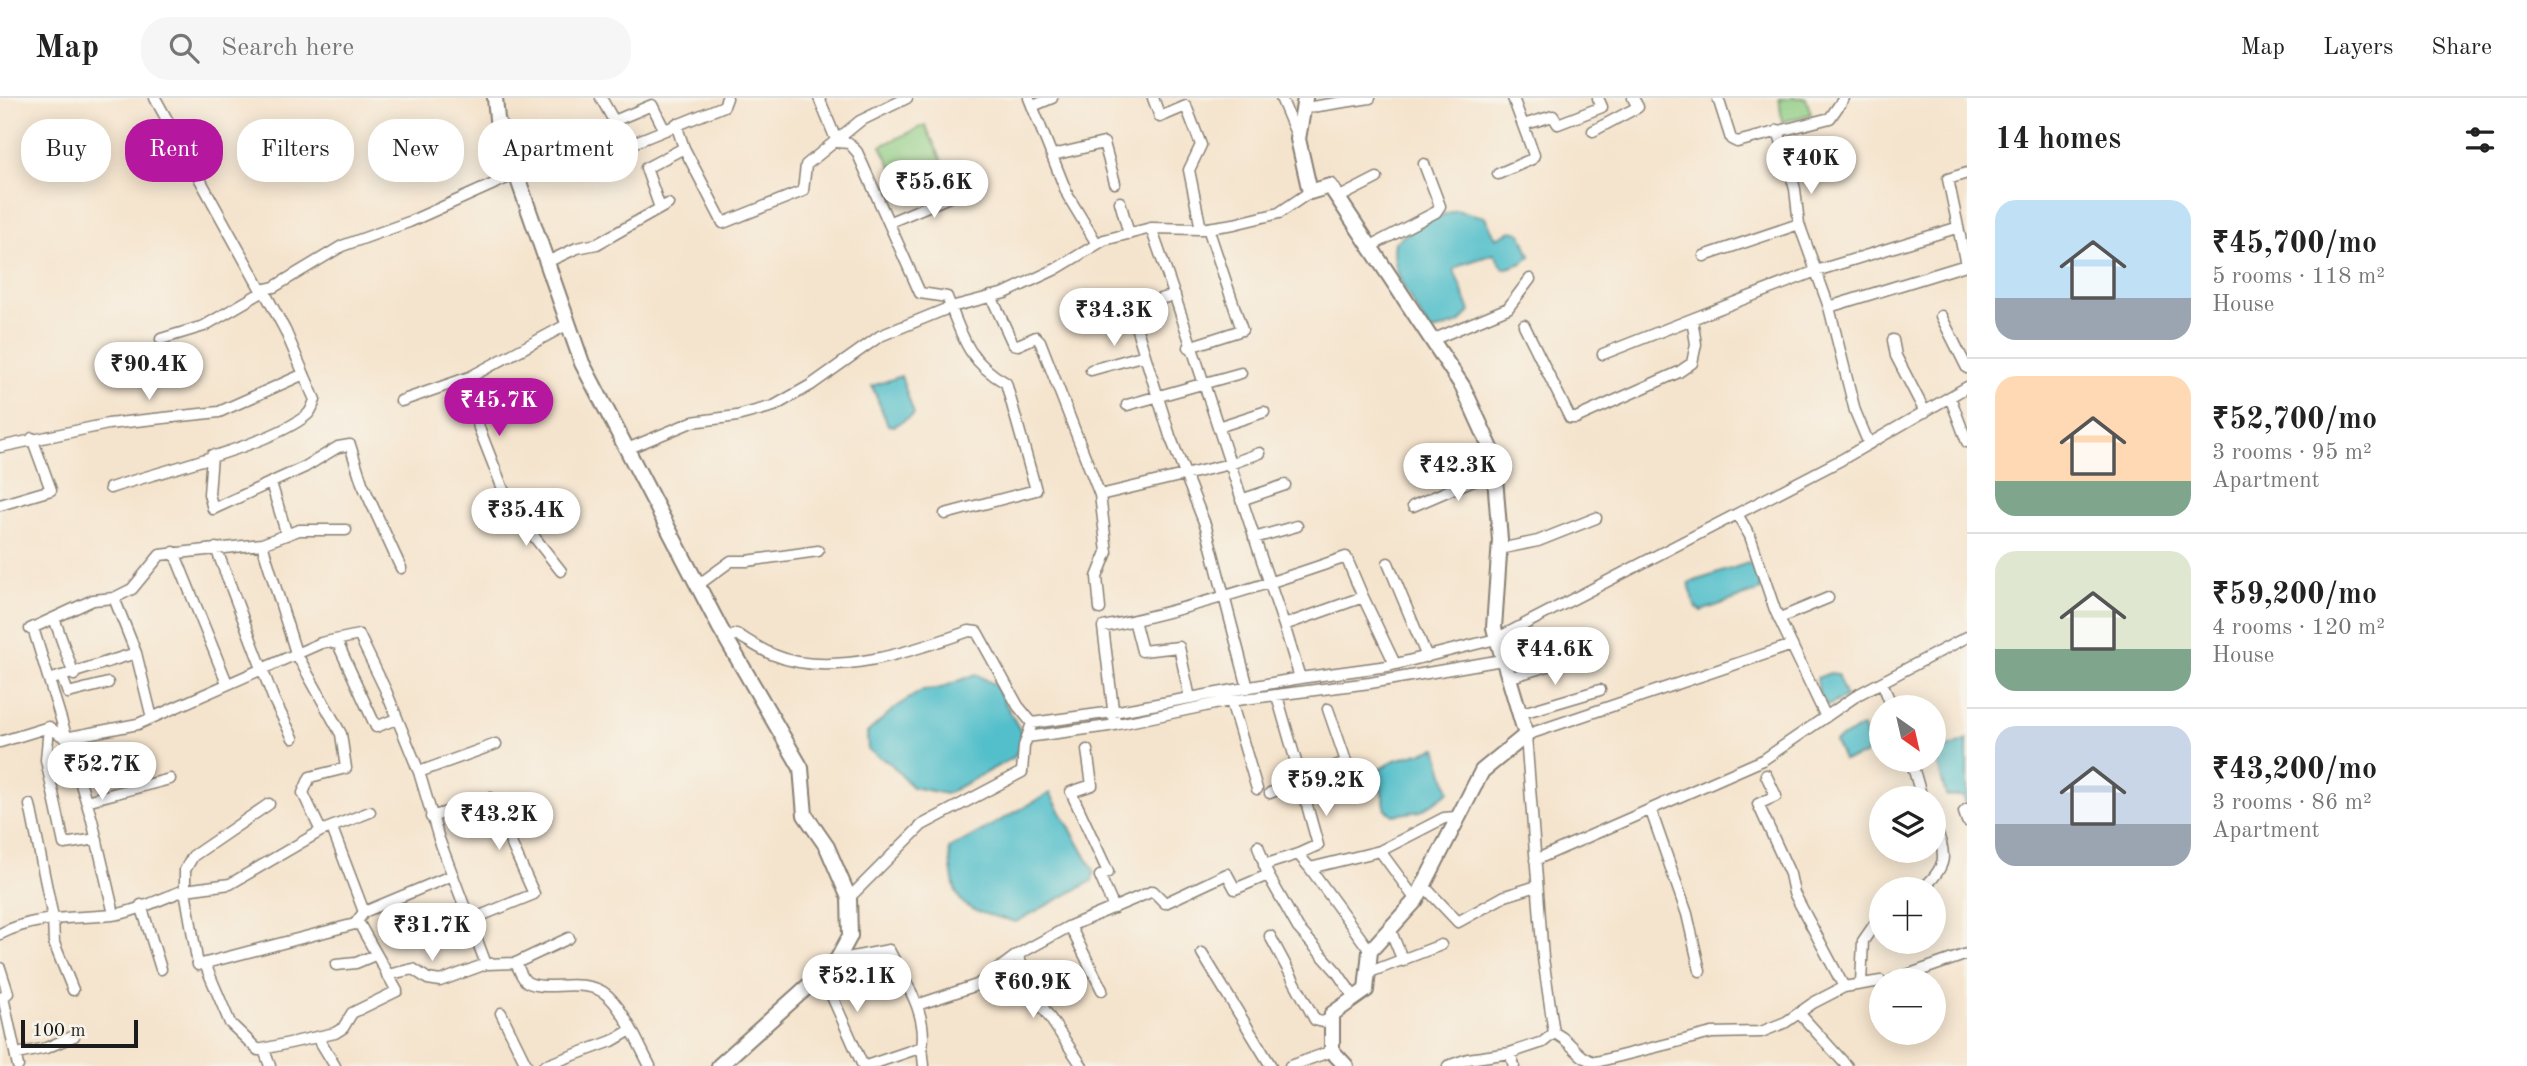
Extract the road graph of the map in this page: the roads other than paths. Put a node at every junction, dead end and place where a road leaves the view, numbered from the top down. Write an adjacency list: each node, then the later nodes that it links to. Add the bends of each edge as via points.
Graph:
1 (155, 98): 52 (street)
2 (495, 98): 18 (street)
3 (601, 98): 21 (street, via 614,121 652,105)
4 (727, 98): 19 (street, via 724,106)
5 (819, 98): 26 (street)
6 (907, 98): 26 (street, via 860,121)
7 (1052, 98): 16 (street)
8 (1153, 98): 43 (street, via 1160,117 1186,106 1201,145 1189,170)
9 (1282, 98): 24 (street)
10 (1370, 98): 17 (street)
11 (1513, 98): 20 (street)
12 (1598, 98): 20 (street, via 1602,107 1558,124 1553,116)
13 (1633, 98): 23 (street, via 1638,107)
14 (1718, 98): 22 (street, via 1734,142)
15 (1844, 98): 22 (street, via 1830,118)
16 (1031, 102): 28 (street)
17 (1305, 103): 24 (street)
18 (497, 119)
19 (677, 124): 21 (street); 27 (street)
20 (1523, 125): 31 (street, via 1532,159)
21 (664, 129): 25 (street)
22 (1779, 130): 41 (street)
23 (1593, 131)
24 (1298, 139): 37 (street)
25 (638, 141)
26 (837, 142): 27 (street, via 806,165 803,191 723,223); 40 (street, via 849,143 857,152)
27 (684, 148): 49 (street, via 646,168 664,206 597,244)
28 (1052, 155): 35 (street, via 1104,143); 46 (street, via 1068,196)
29 (1424, 164): 47 (street, via 1440,206)
30 (1967, 173): 44 (street, via 1948,179)
31 (1498, 174)
32 (1377, 178): 38 (street)
33 (498, 182): 52 (street, via 342,246)
34 (519, 182): 49 (street)
35 (1115, 183)
36 (966, 190): 40 (street)
37 (1310, 192): 38 (street, via 1331,186); 43 (street, via 1279,213)
38 (1338, 198): 47 (street)
39 (1119, 202): 45 (street)
40 (890, 222): 55 (street, via 920,293 943,294)
41 (1799, 224): 48 (street); 50 (street)
42 (1151, 228): 43 (street); 45 (street); 53 (street)
43 (1204, 228): 66 (street, via 1242,330)
44 (1956, 228): 50 (street); 56 (street, via 1966,265)
45 (1129, 234): 46 (street)
46 (1097, 244): 54 (street, via 1056,269)
47 (1371, 246): 64 (street)
48 (1704, 256)
49 (547, 262): 61 (street)
50 (1816, 271): 56 (street); 59 (street)
51 (1530, 279): 64 (street, via 1508,308)
52 (264, 291): 63 (street, via 204,326); 72 (street)
53 (1175, 295): 57 (street, via 1130,307); 66 (street)
54 (990, 296): 55 (street); 96 (street, via 1013,344 1040,341)
55 (951, 307): 87 (street, via 880,336 774,406 692,422); 101 (street, via 983,370 1006,383 1036,490)
56 (1829, 307): 85 (street, via 1855,411)
57 (1132, 314): 60 (street); 68 (street)
58 (1941, 316): 69 (street)
59 (1692, 319): 62 (street, via 1696,344 1692,363 1576,418 1570,418); 67 (street)
60 (1100, 321)
61 (568, 324): 73 (street); 87 (street, via 582,363)
62 (1524, 325)
63 (161, 339)
64 (1432, 340): 91 (street, via 1462,387 1493,453)
65 (1893, 340): 81 (street, via 1896,356)
66 (1189, 347): 74 (street)
67 (1603, 354)
68 (1145, 355): 70 (street); 76 (street)
69 (1967, 368)
70 (1091, 370)
71 (1241, 373): 74 (street)
72 (304, 374): 83 (street, via 219,411 163,415); 89 (street, via 315,400 310,412 259,440)
73 (470, 377): 78 (street); 100 (street, via 477,388 479,428)
74 (1203, 381): 76 (street); 82 (street)
75 (1967, 387): 77 (street)
76 (1158, 395): 79 (street); 92 (street)
77 (1950, 397): 81 (street); 84 (street)
78 (401, 401)
79 (1127, 405)
80 (1264, 412): 82 (street)
81 (1925, 412): 85 (street)
82 (1218, 427): 90 (street)
83 (32, 438): 86 (street); 98 (street, via 51,490)
84 (1967, 442)
85 (1869, 444): 102 (street)
86 (0, 447)
87 (627, 449): 118 (street)
88 (1260, 453): 90 (street)
89 (212, 455): 93 (street, via 209,494 213,509); 95 (street)
90 (1230, 464): 92 (street); 97 (street)
91 (1495, 475): 99 (street); 111 (street)
92 (1186, 476): 96 (street); 119 (street, via 1206,527)
93 (271, 483): 107 (street); 115 (street, via 350,445)
94 (1285, 485): 97 (street)
95 (110, 488)
96 (1100, 495): 123 (street, via 1107,552 1097,577)
97 (1241, 500): 108 (street)
98 (0, 505)
99 (1413, 506)
100 (512, 512): 104 (street); 116 (street, via 539,539)
101 (946, 514)
102 (1737, 514): 125 (street, via 1750,536); 130 (street)
103 (1596, 518): 111 (street, via 1538,541)
104 (489, 526)
105 (1297, 526): 108 (street)
106 (346, 530): 107 (street, via 299,530)
107 (287, 535): 109 (street)
108 (1254, 538): 117 (street)
109 (262, 544): 110 (street); 134 (street)
110 (216, 548): 113 (street); 139 (street)
111 (1499, 550): 130 (street)
112 (818, 551): 118 (street, via 731,561)
113 (174, 552): 120 (street, via 160,555 132,589); 147 (street)
114 (1388, 563): 135 (street)
115 (401, 568)
116 (561, 571)
117 (1270, 583): 119 (street); 121 (street, via 1346,557); 127 (street)
118 (698, 584): 129 (street)
119 (1223, 596): 126 (street); 148 (street)
120 (114, 597): 124 (street, via 93,600); 133 (street)
121 (1363, 597): 127 (street); 138 (street)
122 (1828, 598): 125 (street)
123 (1100, 609)
124 (54, 618): 140 (street); 144 (street, via 30,629)
125 (1780, 618): 132 (street)
126 (1134, 620): 152 (street, via 1142,651 1179,647); 155 (street, via 1103,627)
127 (1284, 625): 142 (street)
128 (1967, 637): 145 (street)
129 (727, 639): 160 (street, via 736,634 775,656 842,664 886,658 977,632 1024,717); 198 (street, via 801,768 805,815 827,847)
130 (1496, 639): 135 (street); 136 (street)
131 (333, 643): 134 (street); 159 (street, via 338,644 376,727); 159 (street, via 359,635)
132 (1792, 645): 157 (street); 163 (street)
133 (136, 653): 140 (street); 158 (street)
134 (296, 653): 139 (street); 186 (street, via 344,747 346,768 310,777 303,793)
135 (1427, 657): 138 (street)
136 (1502, 660): 143 (street); 151 (street)
137 (1561, 662): 143 (street)
138 (1395, 664): 142 (street)
139 (263, 668): 147 (street); 166 (street)
140 (74, 675): 141 (street)
141 (62, 677): 144 (street); 146 (street, via 68,693)
142 (1300, 678): 148 (street)
143 (1508, 678): 156 (street)
144 (49, 680): 165 (street)
145 (1882, 682): 150 (street); 157 (street)
146 (108, 683)
147 (227, 683): 158 (street)
148 (1248, 688): 152 (street)
149 (1600, 690): 156 (street)
150 (1887, 695)
151 (1277, 696): 153 (street); 173 (street)
152 (1191, 698): 155 (street)
153 (1231, 701): 161 (street); 174 (street)
154 (1328, 709): 173 (street, via 1347,766)
155 (1113, 712): 160 (street); 161 (street)
156 (1519, 714): 163 (street)
157 (1826, 717): 180 (street, via 1763,760)
158 (152, 718): 165 (street)
159 (396, 719): 170 (street)
160 (1032, 723): 164 (street)
161 (1115, 725): 164 (street)
162 (49, 727): 165 (street); 167 (street); 187 (street, via 46,760 64,845)
163 (1525, 735): 183 (street, via 1482,771); 191 (street)
164 (1027, 737): 198 (street, via 1022,772 922,825)
165 (65, 738): 176 (street)
166 (293, 738)
167 (0, 743)
168 (496, 744): 170 (street)
169 (1087, 750): 201 (street, via 1092,785 1071,792 1108,872 1101,876)
170 (419, 772): 182 (street)
171 (1766, 775): 234 (street, via 1776,796 1758,804 1794,893)
172 (170, 779): 176 (street)
173 (1299, 780): 175 (street); 190 (street, via 1318,845)
174 (1257, 789)
175 (1270, 793)
176 (86, 801): 187 (street)
177 (269, 804): 197 (street, via 193,856 186,870)
178 (30, 805): 204 (street)
179 (1967, 809): 184 (street)
180 (1651, 811): 191 (street); 228 (street, via 1687,914)
181 (370, 812): 185 (street)
182 (431, 817): 194 (street); 205 (street, via 491,798 534,894)
183 (1456, 817): 189 (street, via 1444,818); 195 (street)
184 (1967, 821)
185 (332, 828): 186 (street); 202 (street)
186 (321, 831): 197 (street, via 233,882)
187 (97, 839): 203 (street)
188 (1258, 846): 193 (street)
189 (1380, 851): 192 (street); 199 (street)
190 (1298, 854): 192 (street); 193 (street)
191 (1535, 860): 196 (street)
192 (1310, 868): 214 (street)
193 (1266, 870): 201 (street, via 1237,890 1227,874 1165,903 1153,891); 238 (street, via 1298,928)
194 (453, 875): 202 (street); 205 (street)
195 (1424, 886): 196 (street, via 1458,922 1505,896); 199 (street)
196 (1537, 887): 244 (street)
197 (185, 890): 200 (street); 222 (street, via 198,965)
198 (849, 898): 219 (street, via 850,936)
199 (1416, 900): 208 (street)
200 (141, 905): 203 (street); 227 (street)
201 (1114, 908): 207 (street)
202 (364, 912): 206 (street)
203 (114, 915): 204 (street)
204 (53, 918): 210 (street, via 22,923); 235 (street, via 54,943)
205 (470, 920): 223 (street)
206 (355, 923): 217 (street); 222 (street)
207 (1070, 926): 218 (street); 236 (street)
208 (1390, 929): 214 (street); 220 (street)
209 (1869, 932): 233 (street, via 1863,941)
210 (0, 934)
211 (1270, 936): 242 (street, via 1315,1020)
212 (569, 938): 221 (street)
213 (1441, 945): 220 (street)
214 (1370, 951): 229 (street)
215 (1202, 953): 262 (street)
216 (1967, 954): 226 (street)
217 (375, 955): 224 (street); 231 (street)
218 (1017, 955): 239 (street, via 977,985); 261 (street, via 1044,1009)
219 (837, 960): 230 (street); 239 (street, via 889,950)
220 (1403, 961): 229 (street)
221 (516, 963): 223 (street); 243 (street, via 527,982 582,985 604,993)
222 (205, 964): 248 (street, via 230,1023 258,1050)
223 (486, 964): 231 (street, via 440,981 413,969)
224 (336, 965)
225 (0, 968): 237 (street, via 8,993)
226 (1927, 968)
227 (161, 969)
228 (1700, 971)
229 (1370, 972): 238 (street, via 1366,990)
230 (822, 974): 258 (street); 259 (street)
231 (387, 975): 246 (street, via 397,991 358,1009 343,1028)
232 (1869, 982): 233 (street)
233 (1861, 983): 234 (street)
234 (1844, 987): 241 (street)
235 (73, 990)
236 (1102, 990)
237 (1, 997): 251 (street)
238 (1354, 997): 242 (street)
239 (917, 1005): 247 (street)
240 (501, 1013): 255 (street)
241 (1799, 1013): 244 (street, via 1762,1032 1712,1033 1596,1062 1587,1061 1563,1036); 267 (street)
242 (1332, 1017): 249 (street)
243 (631, 1030): 256 (street); 257 (street)
244 (1554, 1033): 250 (street, via 1544,1042)
245 (74, 1036): 251 (street)
246 (318, 1038): 248 (street); 254 (street)
247 (922, 1047): 259 (street); 260 (street)
248 (264, 1050): 253 (street)
249 (1332, 1051): 263 (street); 264 (street)
250 (1510, 1053): 265 (street); 266 (street)
251 (17, 1054): 252 (street)
252 (18, 1066)
253 (270, 1066)
254 (335, 1066)
255 (527, 1066)
256 (544, 1066)
257 (650, 1066)
258 (719, 1066)
259 (864, 1066)
260 (924, 1066)
261 (1082, 1066)
262 (1271, 1066)
263 (1290, 1066)
264 (1346, 1066)
265 (1448, 1066)
266 (1514, 1066)
267 (1847, 1066)

